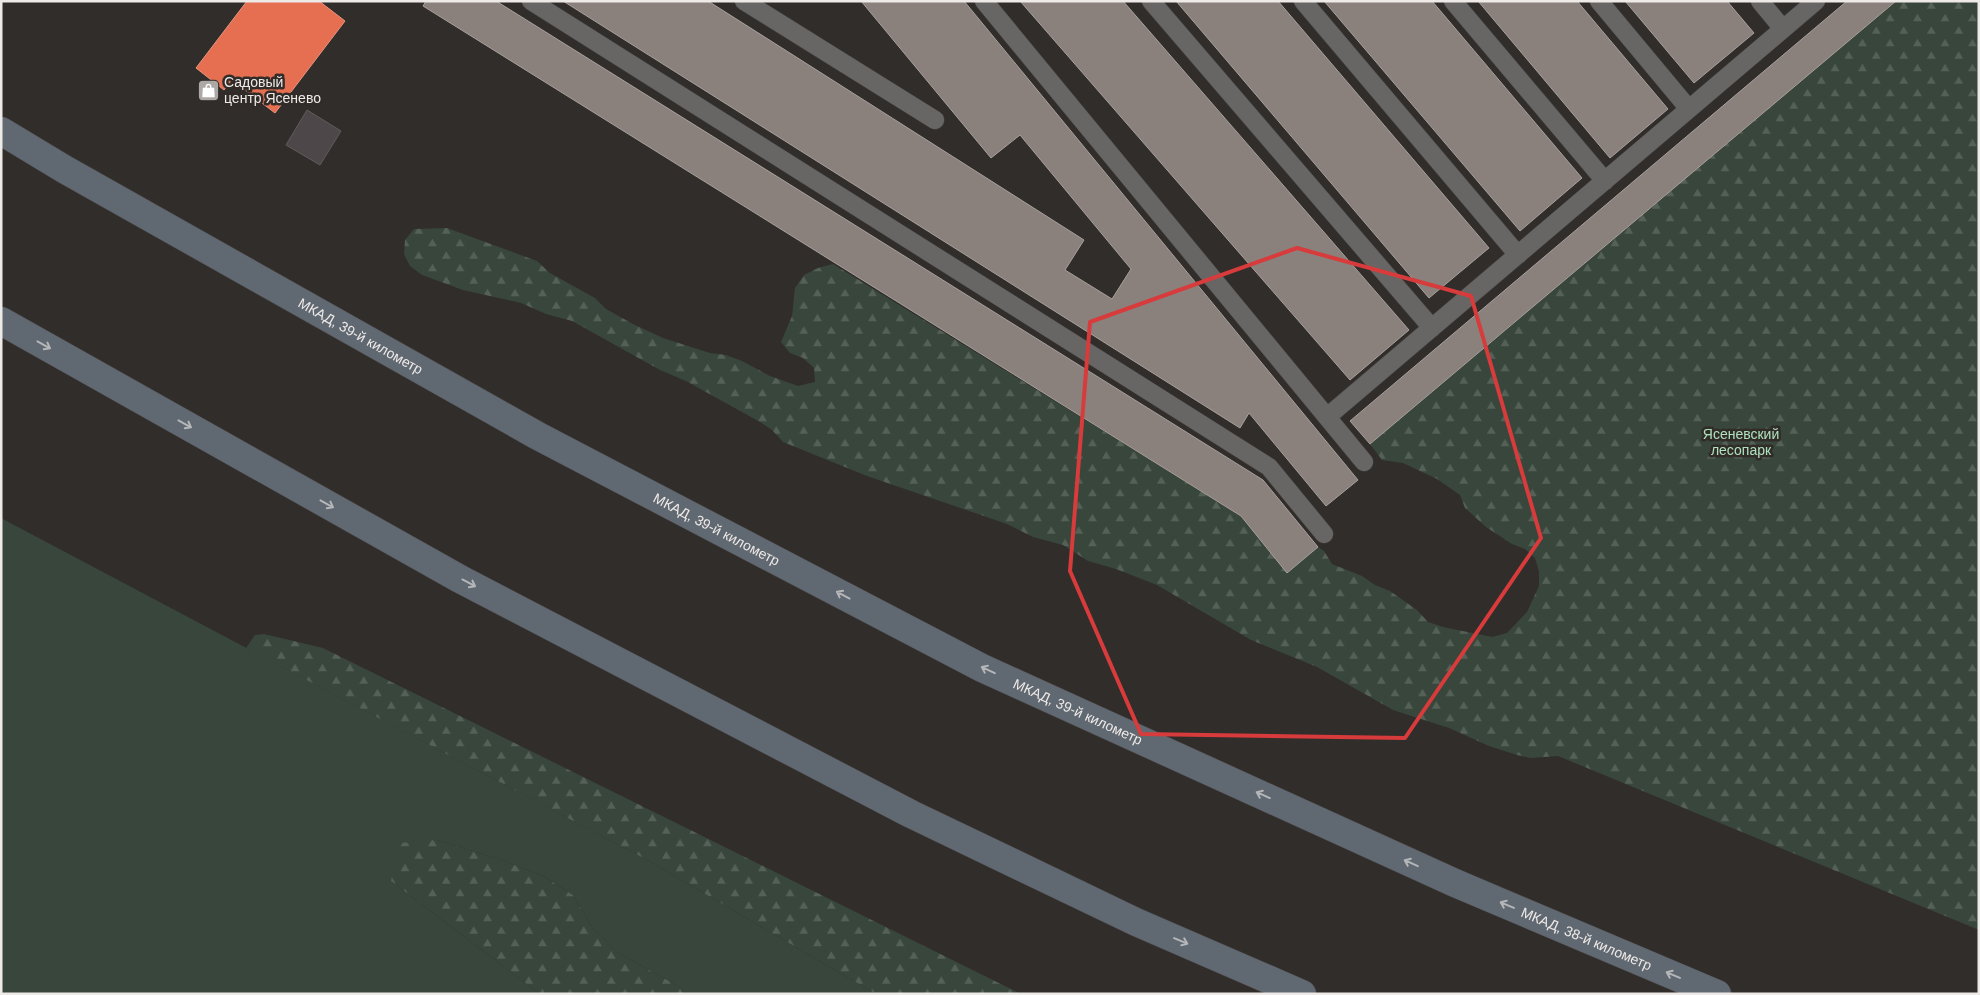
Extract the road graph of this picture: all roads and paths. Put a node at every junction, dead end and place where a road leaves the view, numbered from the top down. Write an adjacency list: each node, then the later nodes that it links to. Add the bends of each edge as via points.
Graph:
1 (531, 1): 20 (lane, via 1269,467)
2 (744, 1): 12 (lane)
3 (984, 1): 18 (lane)
4 (1150, 1): 17 (lane)
5 (1303, 1): 15 (lane)
6 (1453, 1): 14 (lane)
7 (1599, 1): 11 (lane)
8 (1760, 1): 10 (lane)
9 (1816, 1): 10 (lane)
10 (1783, 29): 11 (lane)
11 (1689, 109): 14 (lane)
12 (935, 120)
13 (1, 131): 21 (highway, МКАД, 39-й километр, one-way to 13, via 982,668 538,436)
14 (1605, 181): 15 (lane)
15 (1518, 254): 17 (lane)
16 (1, 321): 22 (highway, one-way to 22, via 460,579 911,814 1136,922)
17 (1432, 328): 18 (lane)
18 (1327, 417): 19 (lane)
19 (1364, 462)
20 (1324, 534)
21 (1455, 883): 23 (highway, МКАД, 38-й километр, one-way to 21)
22 (1302, 994)
23 (1718, 994)

